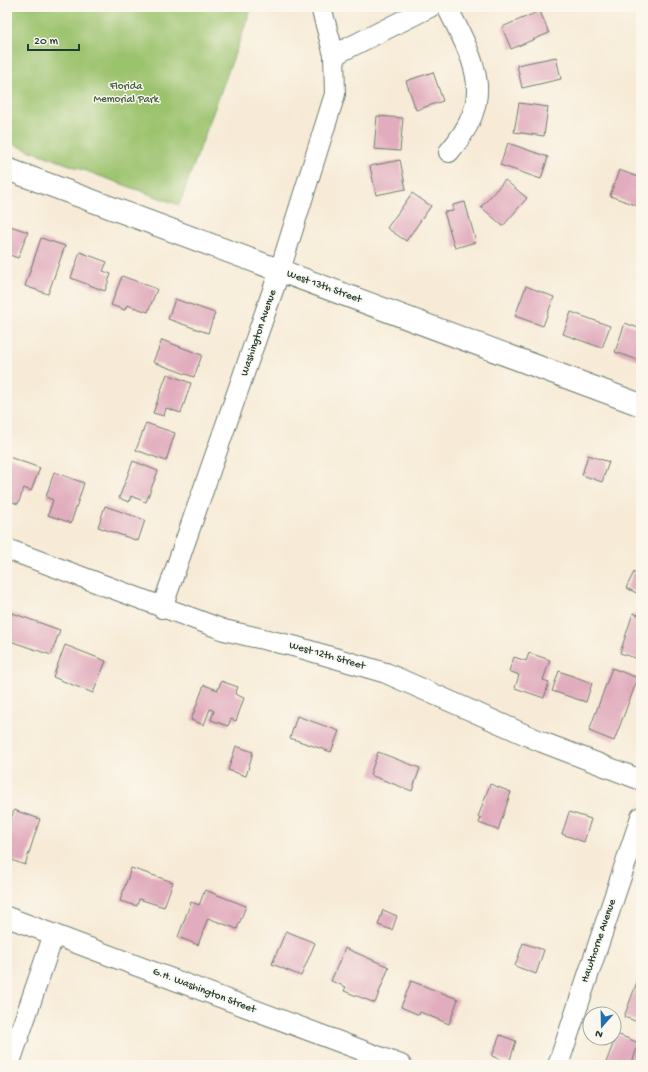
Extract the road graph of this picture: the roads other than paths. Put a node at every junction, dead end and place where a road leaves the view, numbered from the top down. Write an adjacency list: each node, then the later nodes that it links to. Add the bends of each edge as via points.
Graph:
1 (321, 7): 4 (street, Washington Avenue)
2 (430, 7): 4 (street)
3 (447, 7): 5 (street, via 472,57 477,79 472,118 464,134)
4 (334, 55): 7 (street, Washington Avenue, via 335,94)
5 (449, 152)
6 (7, 170): 7 (street, West 13th Street)
7 (280, 270): 8 (street, West 13th Street); 10 (street, Washington Avenue)
8 (641, 405)
9 (7, 549): 10 (street, West 12th Street)
10 (162, 608): 11 (street, West 12th Street, via 224,630 297,647 386,673 542,742)
11 (641, 780)
12 (641, 817): 17 (street, Hawthorne Avenue)
13 (7, 917): 14 (street, G.H. Washington Street)
14 (54, 934): 15 (street); 16 (street, G.H. Washington Street)
15 (9, 1065)
16 (401, 1065)
17 (558, 1065)

